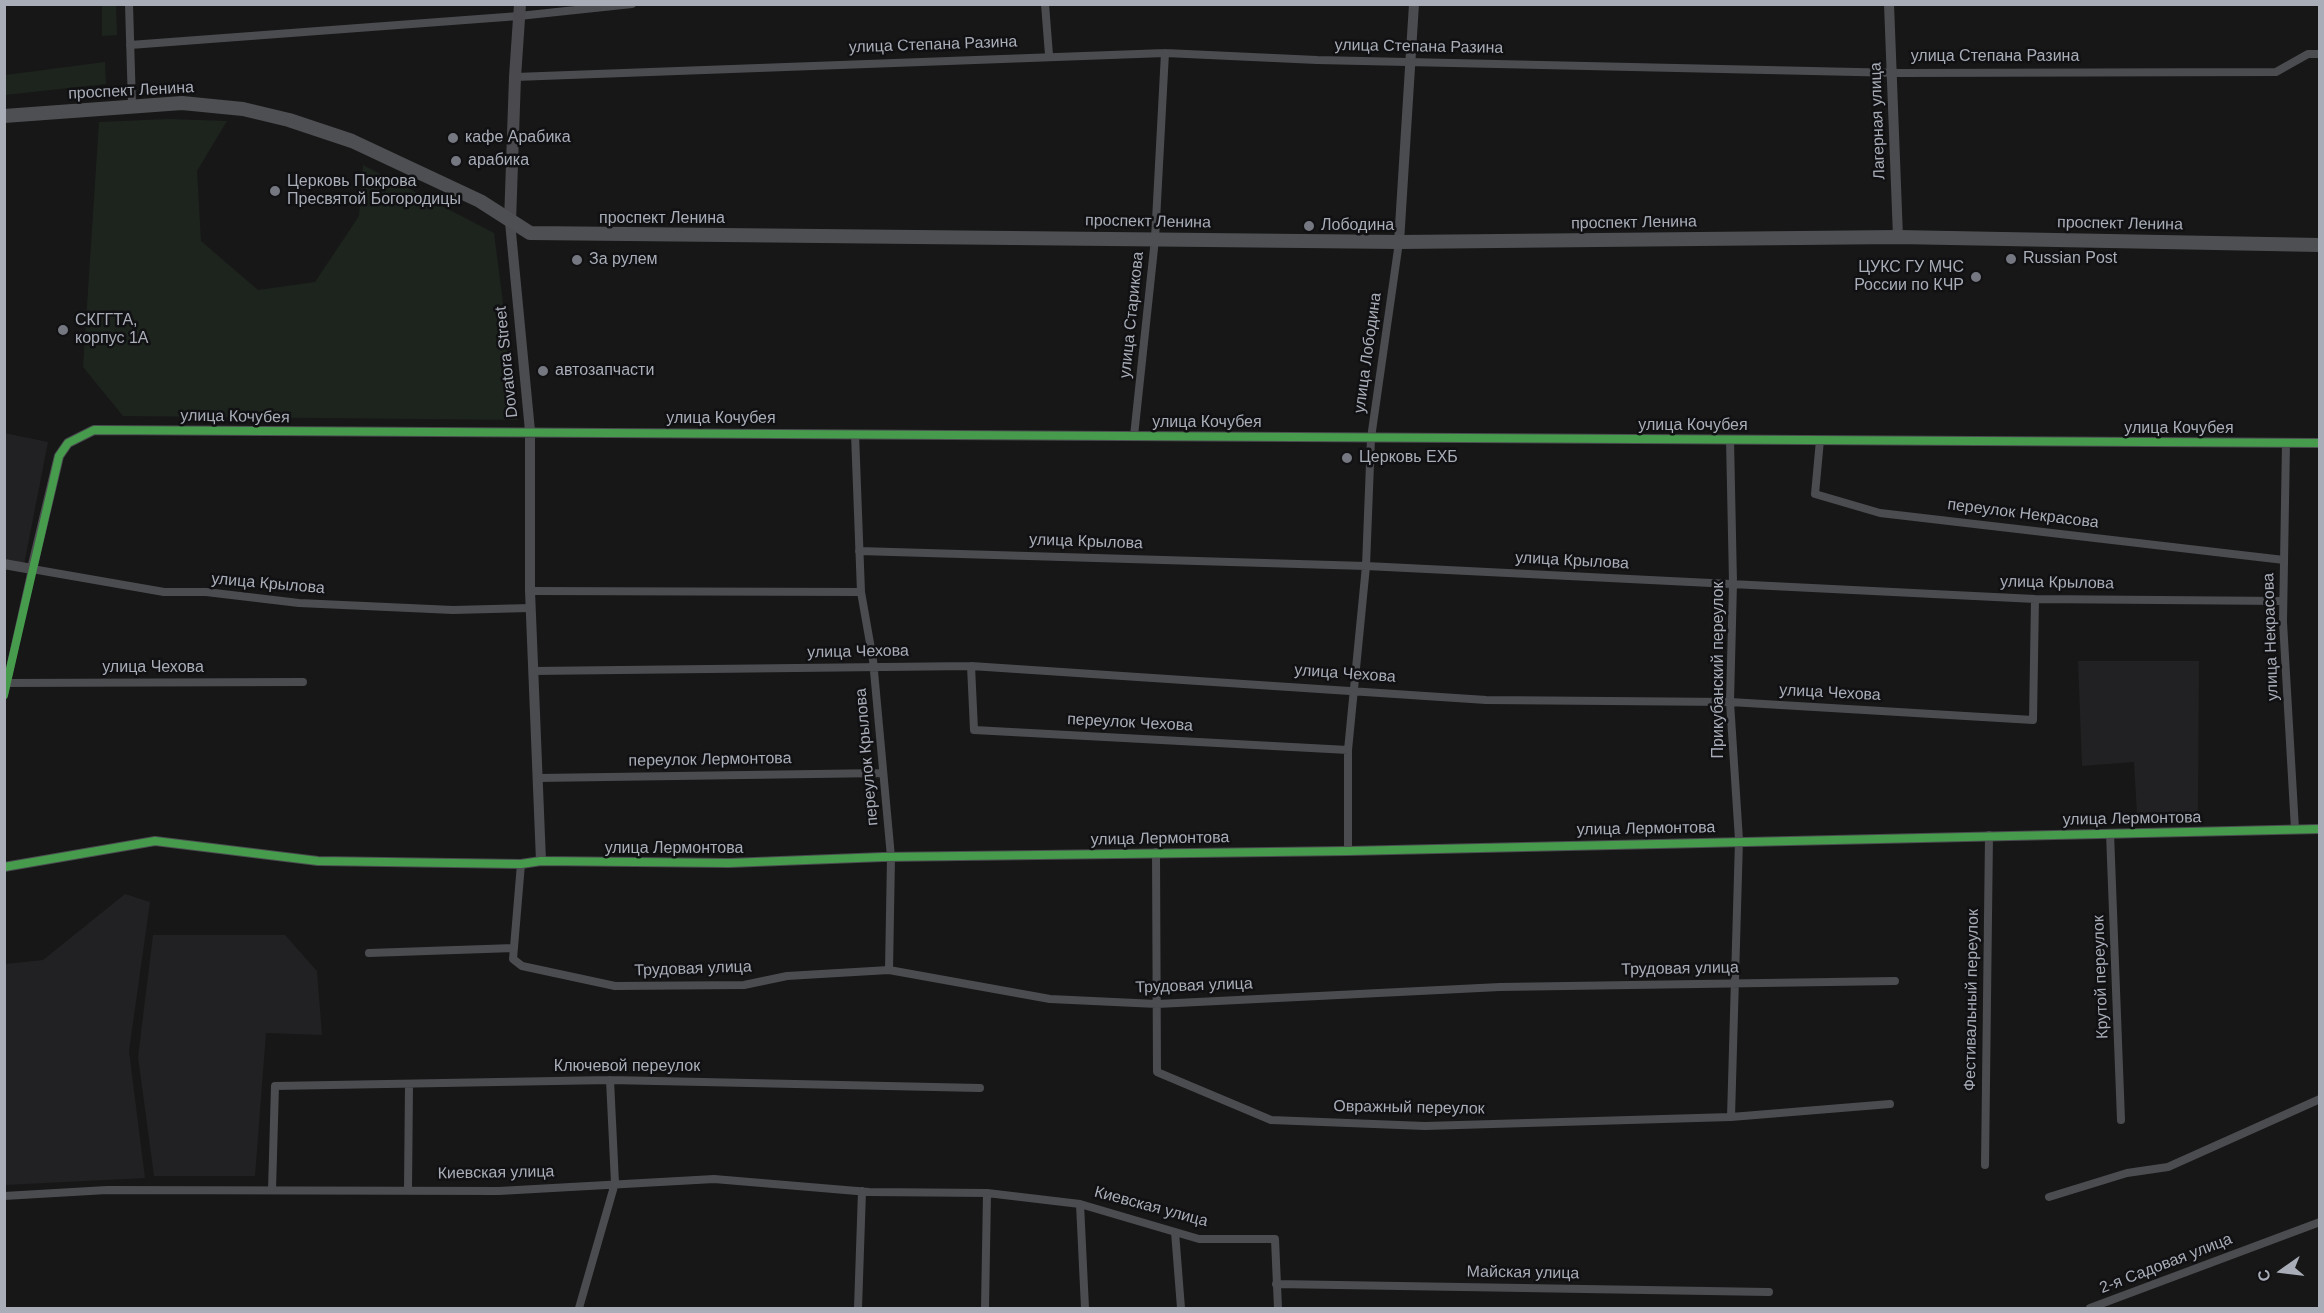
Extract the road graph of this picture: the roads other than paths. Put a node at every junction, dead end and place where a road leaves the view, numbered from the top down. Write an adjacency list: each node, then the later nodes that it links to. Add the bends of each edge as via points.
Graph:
1 (129, 4): 7 (street)
2 (632, 4): 6 (street)
3 (1045, 4): 10 (street)
4 (1414, 4): 11 (street, улица Лободина)
5 (1889, 4): 12 (street, Лагерная улица)
6 (520, 10): 7 (street); 13 (main road, Dovatora Street)
7 (130, 45): 14 (street)
8 (1165, 53): 10 (street, улица Степана Разина); 11 (street, улица Степана Разина); 18 (street, улица Старикова)
9 (2319, 54): 12 (street, улица Степана Разина, via 2308,54 2276,72)
10 (1049, 56): 13 (street, улица Степана Разина)
11 (1411, 62): 12 (street, улица Степана Разина); 19 (street, улица Лободина)
12 (1891, 73): 17 (street, Лагерная улица)
13 (515, 77): 16 (main road, Dovatora Street)
14 (132, 105): 15 (main road, проспект Ленина); 16 (main road, проспект Ленина, via 213,105 289,120 351,141 418,171 480,201)
15 (4, 116)
16 (510, 222): 18 (main road, проспект Ленина, via 530,233 562,235); 21 (street, Dovatora Street)
17 (1898, 237): 19 (main road, проспект Ленина); 20 (main road, проспект Ленина)
18 (1155, 239): 19 (main road, проспект Ленина); 23 (street, улица Старикова)
19 (1399, 242): 24 (street, улица Лободина)
20 (2319, 244)
21 (530, 432): 22 (street, улица Кочубея); 33 (street, улица Кочубея, via 94,430 68,443 59,456); 35 (street, Dovatora Street)
22 (855, 434): 23 (street, улица Кочубея); 29 (street, переулок Крылова)
23 (1134, 436): 24 (street, улица Кочубея)
24 (1371, 438): 25 (street, улица Кочубея); 32 (street, улица Лободина)
25 (1730, 439): 26 (street, улица Кочубея); 34 (street, Прикубанский переулок)
26 (1820, 440): 27 (street, улица Кочубея); 30 (street, переулок Некрасова, via 1815,494 1880,513)
27 (2286, 443): 28 (street, улица Кочубея); 30 (street, улица Некрасова)
28 (2319, 443)
29 (860, 550): 32 (street, улица Крылова); 36 (street, переулок Крылова)
30 (2283, 560): 38 (street, улица Некрасова)
31 (4, 564): 33 (street, улица Крылова)
32 (1366, 566): 34 (street, улица Крылова); 45 (street, улица Лободина)
33 (32, 568): 39 (street, улица Крылова, via 164,592 206,592 299,603 453,610); 44 (street)
34 (1733, 583): 37 (street, улица Крылова); 47 (street, Прикубанский переулок)
35 (530, 591): 36 (street); 39 (street, Dovatora Street)
36 (861, 592): 41 (street, переулок Крылова)
37 (2035, 599): 38 (street, улица Крылова); 47 (street, улица Чехова, via 2033,720)
38 (2283, 601): 51 (street, улица Некрасова)
39 (530, 608): 42 (street, Dovatora Street)
40 (971, 666): 41 (street, улица Чехова); 45 (street, улица Чехова); 48 (street, переулок Чехова, via 974,730)
41 (874, 667): 42 (street, улица Чехова); 49 (street, переулок Крылова)
42 (533, 671): 50 (street, Dovatora Street)
43 (303, 682): 44 (street, улица Чехова)
44 (6, 683): 46 (street)
45 (1352, 689): 47 (street, улица Чехова, via 1486,700); 48 (street, улица Лободина)
46 (4, 695)
47 (1730, 702): 55 (street, Прикубанский переулок)
48 (1348, 750): 56 (street, улица Лободина)
49 (883, 773): 50 (street, переулок Лермонтова); 58 (street, переулок Крылова)
50 (538, 778): 59 (street, Dovatora Street)
51 (2295, 829): 52 (street, улица Лермонтова); 53 (street, улица Лермонтова)
52 (2319, 829)
53 (2110, 833): 54 (street, улица Лермонтова); 74 (street, Крутой переулок)
54 (1989, 835): 55 (street, улица Лермонтова); 75 (street, Фестивальный переулок)
55 (1739, 840): 56 (street, улица Лермонтова); 66 (street, Прикубанский переулок)
56 (1348, 850): 57 (street, улица Лермонтова)
57 (1156, 852): 58 (street, улица Лермонтова); 67 (street, Овражный переулок)
58 (891, 857): 59 (street, улица Лермонтова, via 729,863); 64 (street, переулок Крылова)
59 (541, 861): 60 (street, улица Лермонтова)
60 (521, 864): 61 (street, улица Лермонтова, via 318,861 155,841); 62 (street)
61 (4, 867)
62 (514, 948): 63 (street); 64 (street, Трудовая улица, via 513,959 522,966 615,986 744,985 787,976)
63 (369, 953)
64 (889, 970): 67 (street, Трудовая улица, via 1050,999)
65 (1895, 981): 66 (street, Трудовая улица)
66 (1736, 983): 67 (street, Трудовая улица, via 1500,987); 73 (street, Прикубанский переулок)
67 (1157, 1004): 73 (street, Овражный переулок, via 1157,1072 1271,1120 1425,1126)
68 (610, 1080): 69 (street, Ключевой переулок); 70 (street, Ключевой переулок); 76 (street)
69 (409, 1084): 77 (street); 78 (street, Ключевой переулок, via 275,1086)
70 (980, 1088)
71 (2319, 1099): 82 (street, via 2168,1167 2127,1173)
72 (1890, 1104): 73 (street, Овражный переулок)
73 (1731, 1117)
74 (2121, 1120)
75 (1985, 1165)
76 (615, 1183): 77 (street, Киевская улица, via 500,1191); 79 (street, Киевская улица, via 714,1179); 89 (street)
77 (408, 1189): 78 (street, Киевская улица)
78 (272, 1190): 81 (street, Киевская улица, via 107,1190)
79 (862, 1191): 80 (street, Киевская улица); 90 (street)
80 (987, 1193): 83 (street, Киевская улица); 91 (street)
81 (4, 1196)
82 (2049, 1197)
83 (1080, 1204): 85 (street, Киевская улица); 92 (street)
84 (2319, 1222): 88 (street, 2-я Садовая улица)
85 (1175, 1232): 86 (street, Киевская улица, via 1199,1239 1275,1239); 93 (street)
86 (1276, 1284): 87 (street, Майская улица); 94 (street, Киевская улица)
87 (1769, 1292)
88 (2109, 1305): 95 (street, 2-я Садовая улица)
89 (579, 1308)
90 (858, 1308)
91 (985, 1308)
92 (1085, 1308)
93 (1181, 1308)
94 (1278, 1308)
95 (2090, 1308)

